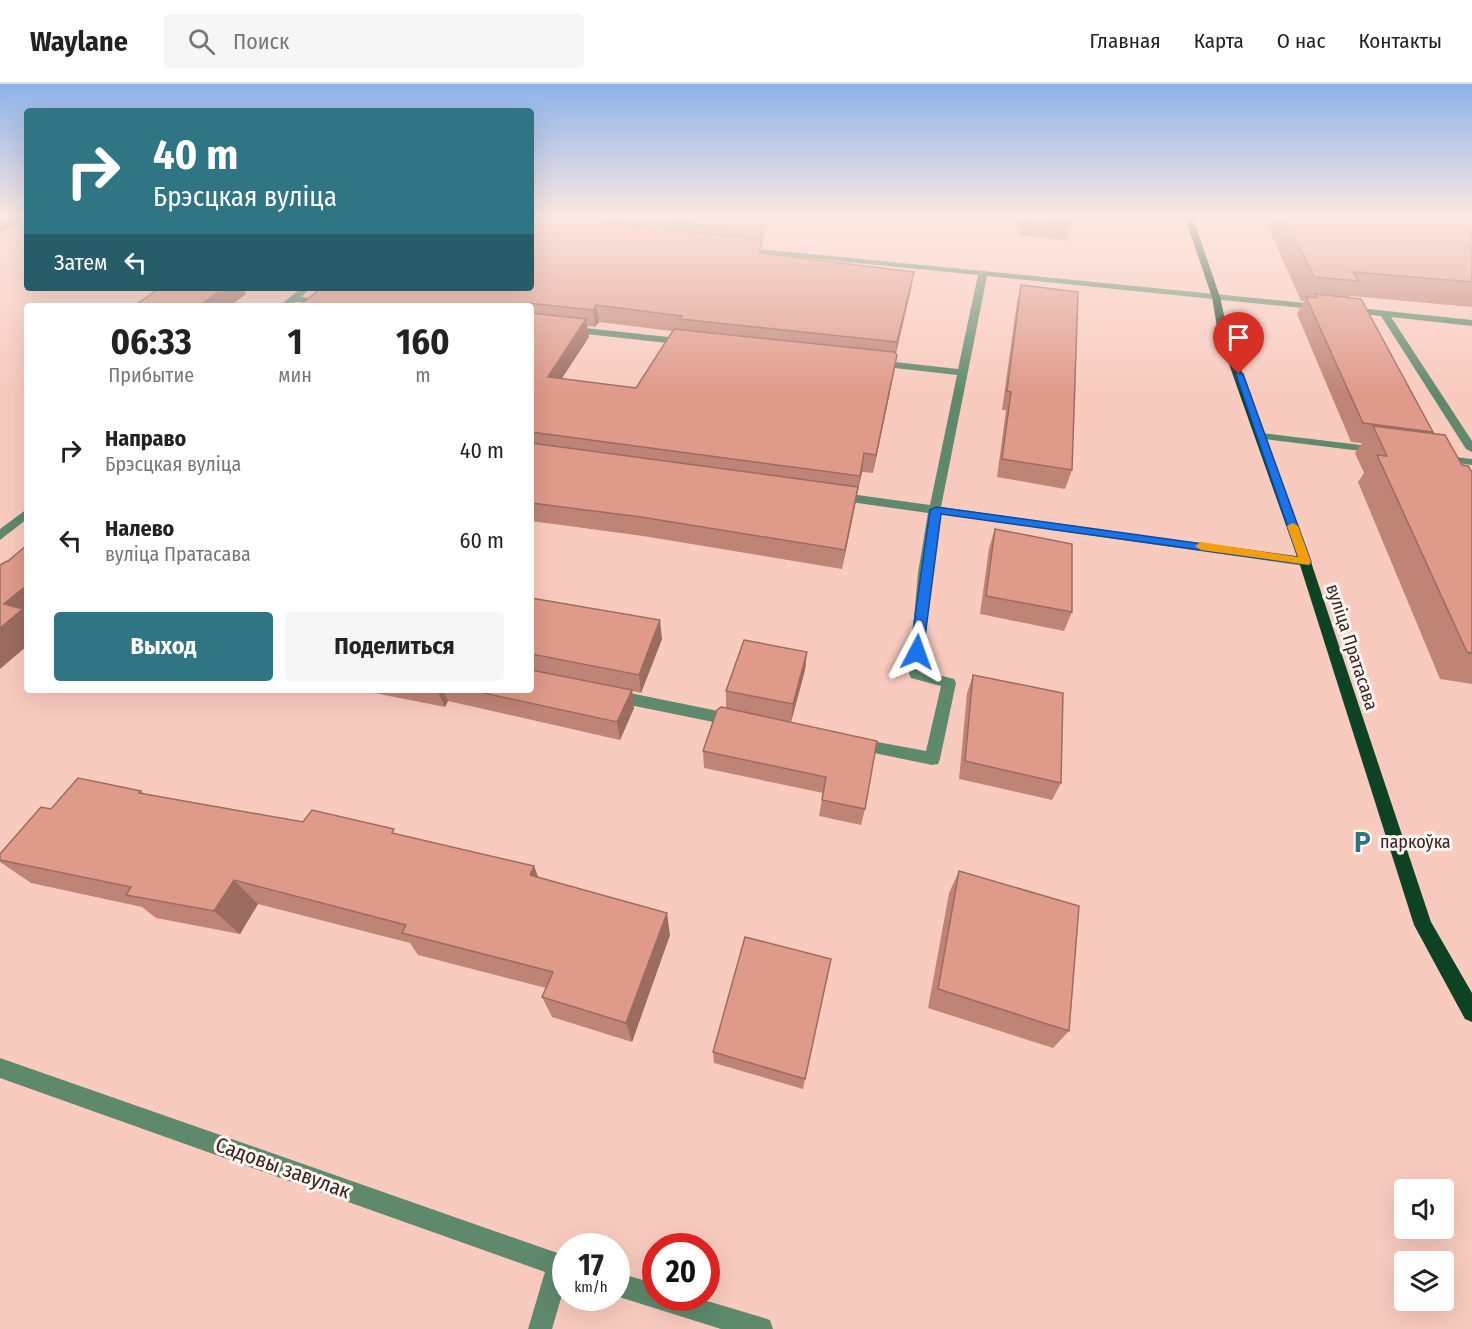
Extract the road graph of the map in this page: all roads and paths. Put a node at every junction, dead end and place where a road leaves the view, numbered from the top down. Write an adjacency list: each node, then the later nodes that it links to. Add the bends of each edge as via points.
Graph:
1 (982, 276): 14 (street)
2 (1013, 276): 5 (street)
3 (1209, 276): 5 (main road, вуліца Пратасава)
4 (303, 291): 6 (street)
5 (1216, 297): 9 (street); 15 (main road, вуліца Пратасава, via 1223,333)
6 (293, 299): 7 (street); 8 (street)
7 (288, 303)
8 (328, 303)
9 (1384, 314): 10 (street); 16 (street)
10 (1472, 323)
11 (534, 325): 12 (street)
12 (694, 343)
13 (870, 363): 14 (street)
14 (963, 373): 21 (street)
15 (1261, 436): 17 (street); 24 (main road, вуліца Пратасава)
16 (1472, 449)
17 (1389, 452)
18 (1425, 456): 19 (street)
19 (1472, 462)
20 (820, 494): 21 (street)
21 (936, 510): 24 (street); 27 (street, via 918,630 916,674 949,683 932,759)
22 (24, 516): 23 (street)
23 (0, 536)
24 (1305, 562): 28 (main road, вуліца Пратасава, via 1423,925)
25 (600, 693): 26 (street)
26 (748, 723)
27 (840, 741)
28 (1472, 1012)
29 (0, 1068): 30 (street, Садовы завулак)
30 (552, 1263)
31 (552, 1295): 33 (street)
32 (702, 1311): 34 (street)
33 (540, 1329)
34 (761, 1329)

